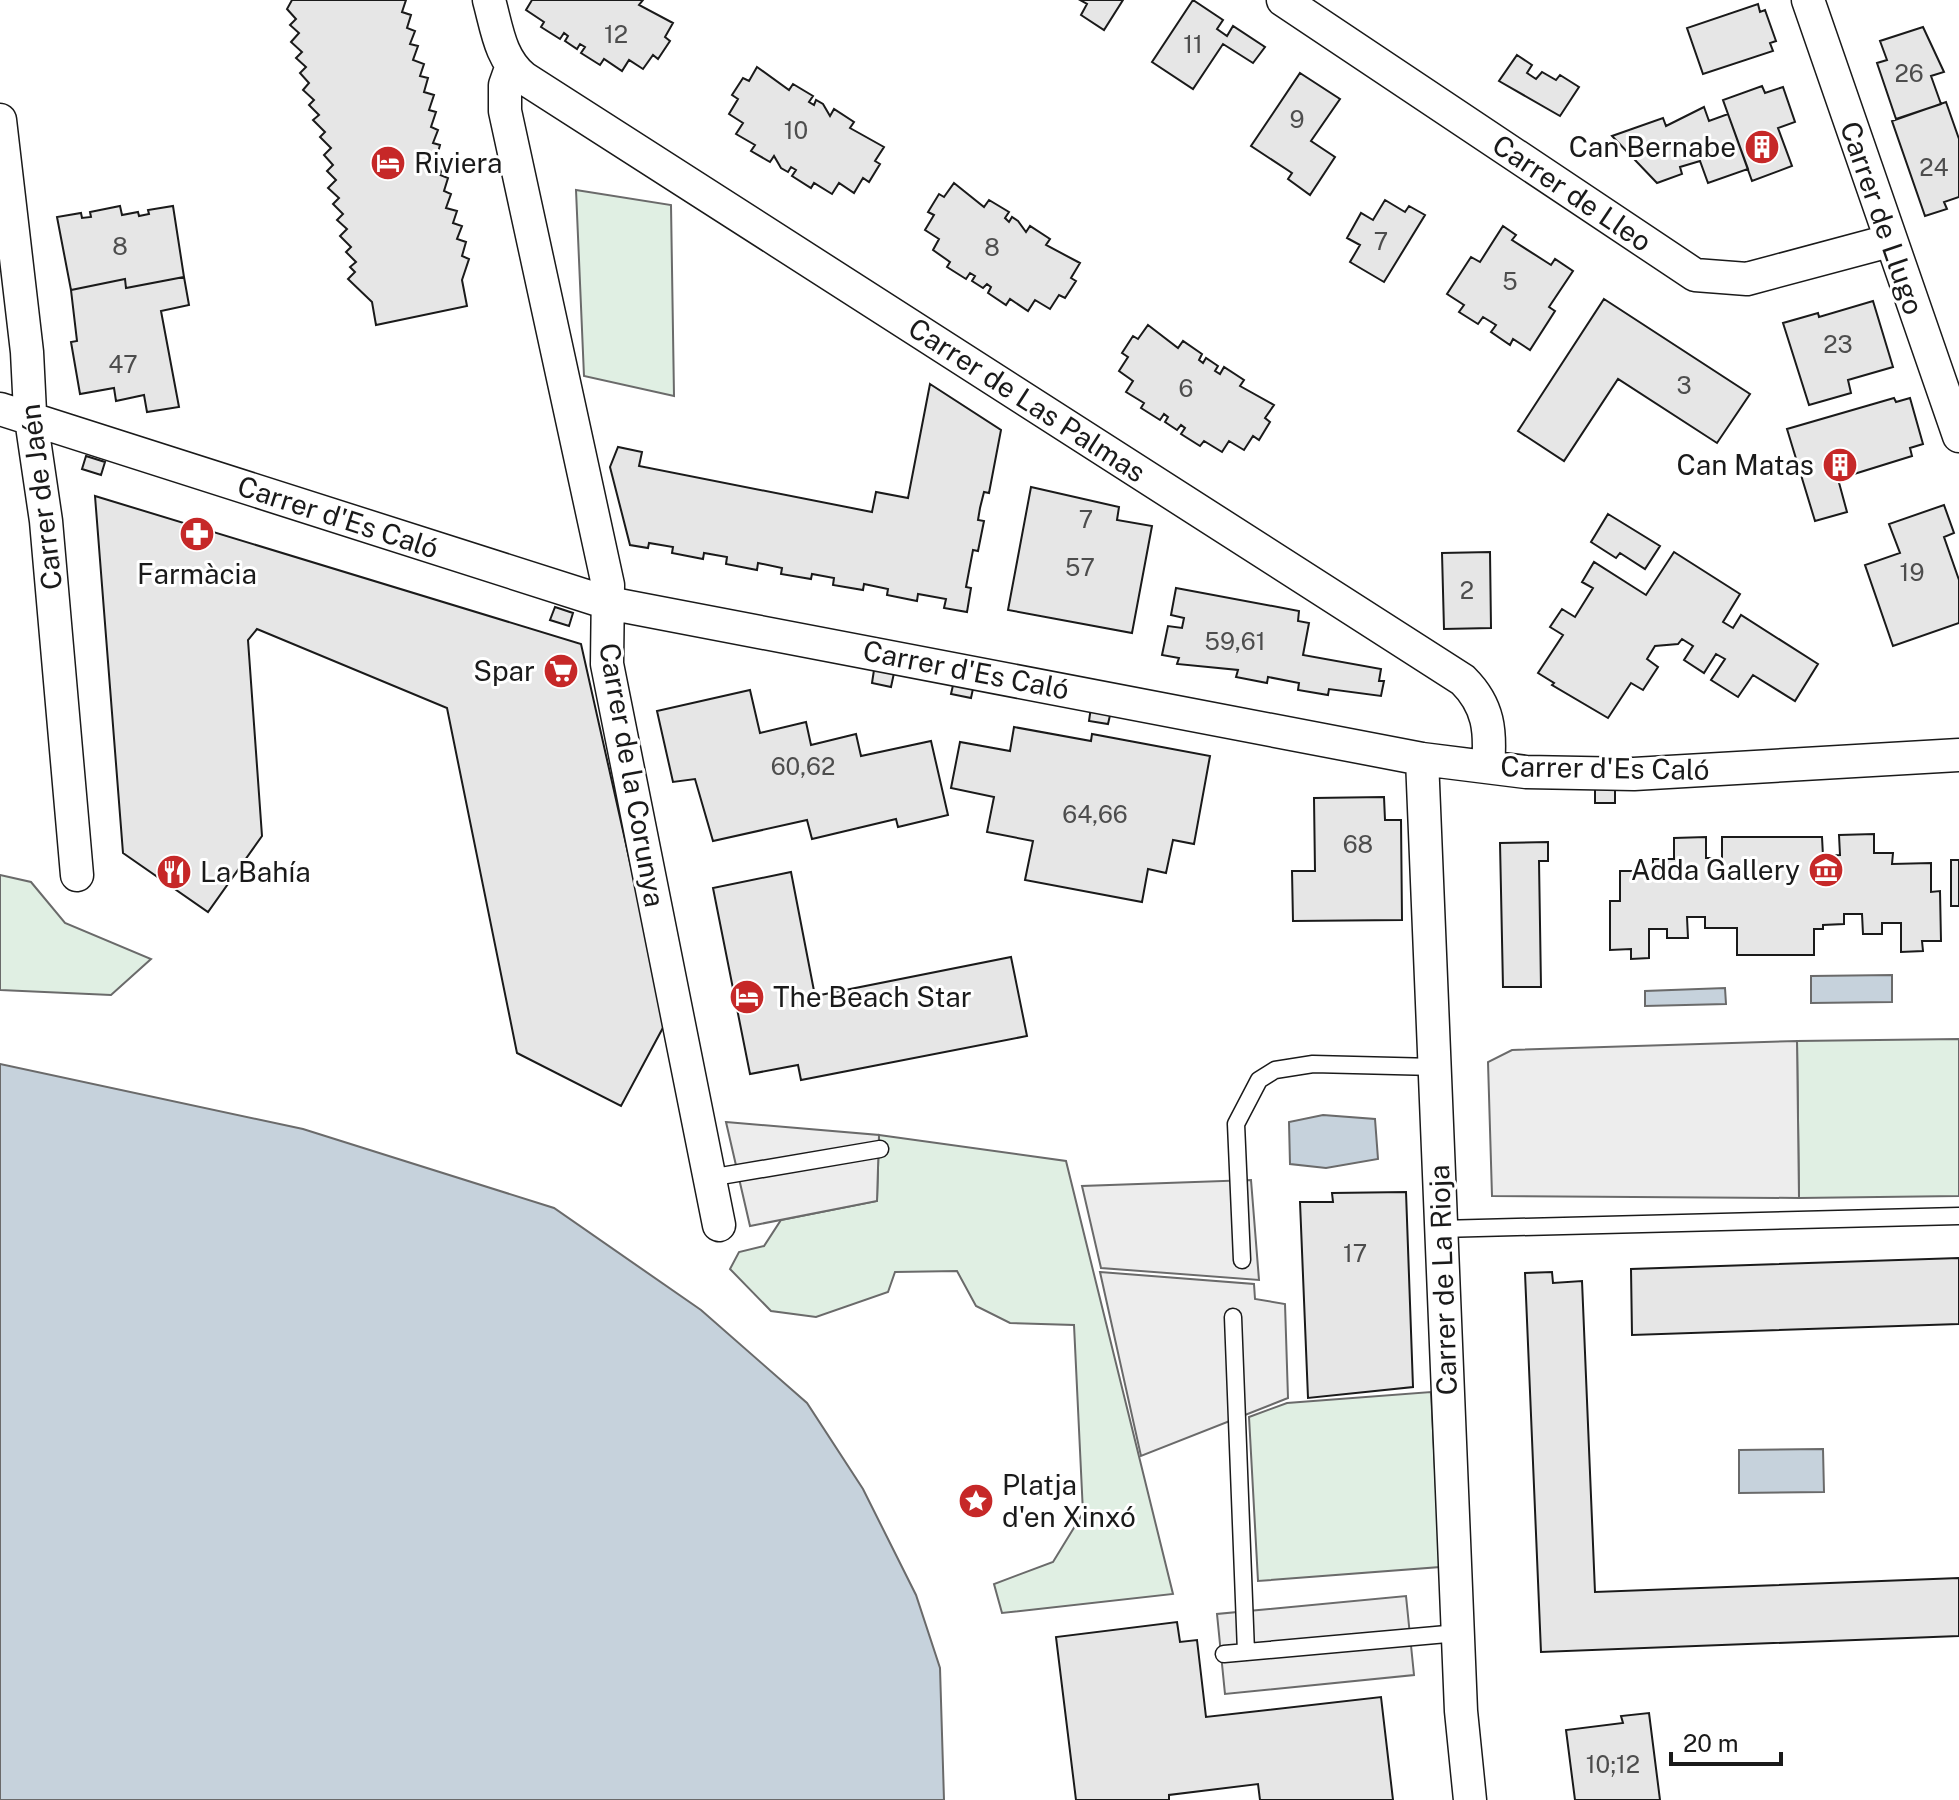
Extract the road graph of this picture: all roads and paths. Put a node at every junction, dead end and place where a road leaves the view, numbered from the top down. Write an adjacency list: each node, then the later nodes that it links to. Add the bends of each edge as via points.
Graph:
1 (489, 0): 4 (street, Carrer de la Corunya)
2 (1283, 0): 6 (street, Carrer de Lleo, via 1695,275 1747,279)
3 (1808, 0): 6 (street, Carrer de Llugo)
4 (511, 68): 10 (street, Carrer de la Corunya, via 505,111); 13 (street, Carrer de Las Palmas, via 1463,680 1486,710)
5 (0, 120): 8 (street, Carrer de Jaén)
6 (1889, 241): 9 (street, Carrer de Llugo)
7 (0, 409): 8 (street, Carrer d'Es Caló)
8 (32, 420): 10 (street, Carrer d'Es Caló); 14 (street, Carrer de Jaén)
9 (1959, 436)
10 (608, 603): 12 (street, Carrer d'Es Caló); 17 (street, Carrer de la Corunya, via 607,664)
11 (1959, 755): 13 (street, Carrer d'Es Caló, via 1634,774)
12 (1422, 759): 13 (street, Carrer d'Es Caló); 15 (street, Carrer de La Rioja)
13 (1488, 767)
14 (77, 875)
15 (1435, 1067): 20 (street, Carrer de La Rioja); 21 (lane, via 1313,1064 1275,1070 1259,1080 1236,1124)
16 (880, 1149): 17 (lane)
17 (709, 1178): 19 (street, Carrer de la Corunya)
18 (1959, 1216): 20 (lane)
19 (719, 1225)
20 (1440, 1229): 23 (street, Carrer de La Rioja)
21 (1242, 1260)
22 (1233, 1317): 24 (lane)
23 (1458, 1633): 24 (lane); 26 (street, Carrer de La Rioja)
24 (1246, 1652): 25 (lane)
25 (1224, 1654)
26 (1470, 1800)

